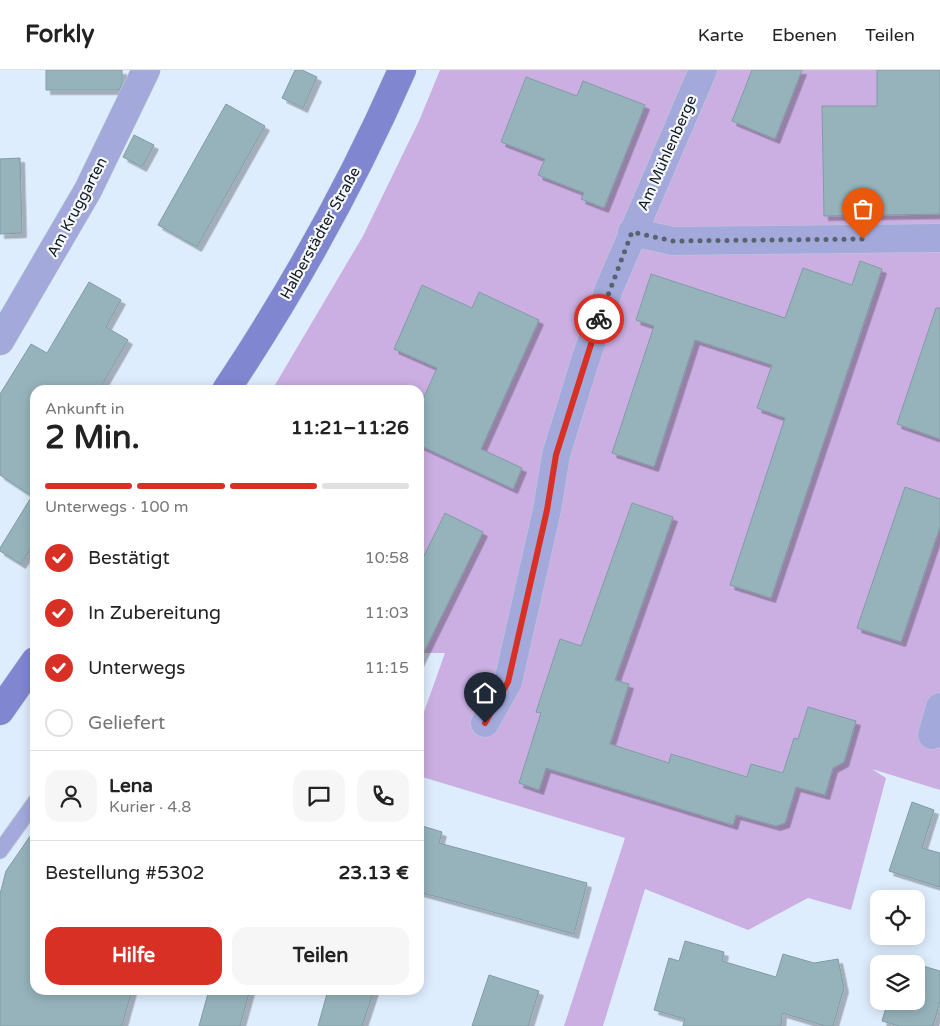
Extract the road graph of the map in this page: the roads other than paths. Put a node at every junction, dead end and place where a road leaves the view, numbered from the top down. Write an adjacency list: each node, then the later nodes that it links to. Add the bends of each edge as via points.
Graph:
1 (146, 70): 6 (street, Am Kruggarten, via 83,199)
2 (402, 70): 7 (main road, Halberstädter Straße, via 324,229 268,328)
3 (703, 70): 4 (street, Am Mühlenberge)
4 (632, 232): 5 (street, via 673,241); 11 (street, Am Mühlenberge, via 609,289 556,455 547,510 508,682)
5 (940, 238)
6 (0, 341)
7 (229, 385)
8 (30, 670): 10 (main road)
9 (940, 708): 12 (street)
10 (0, 711)
11 (485, 723)
12 (932, 734)
13 (30, 809): 14 (lane)
14 (0, 851)

